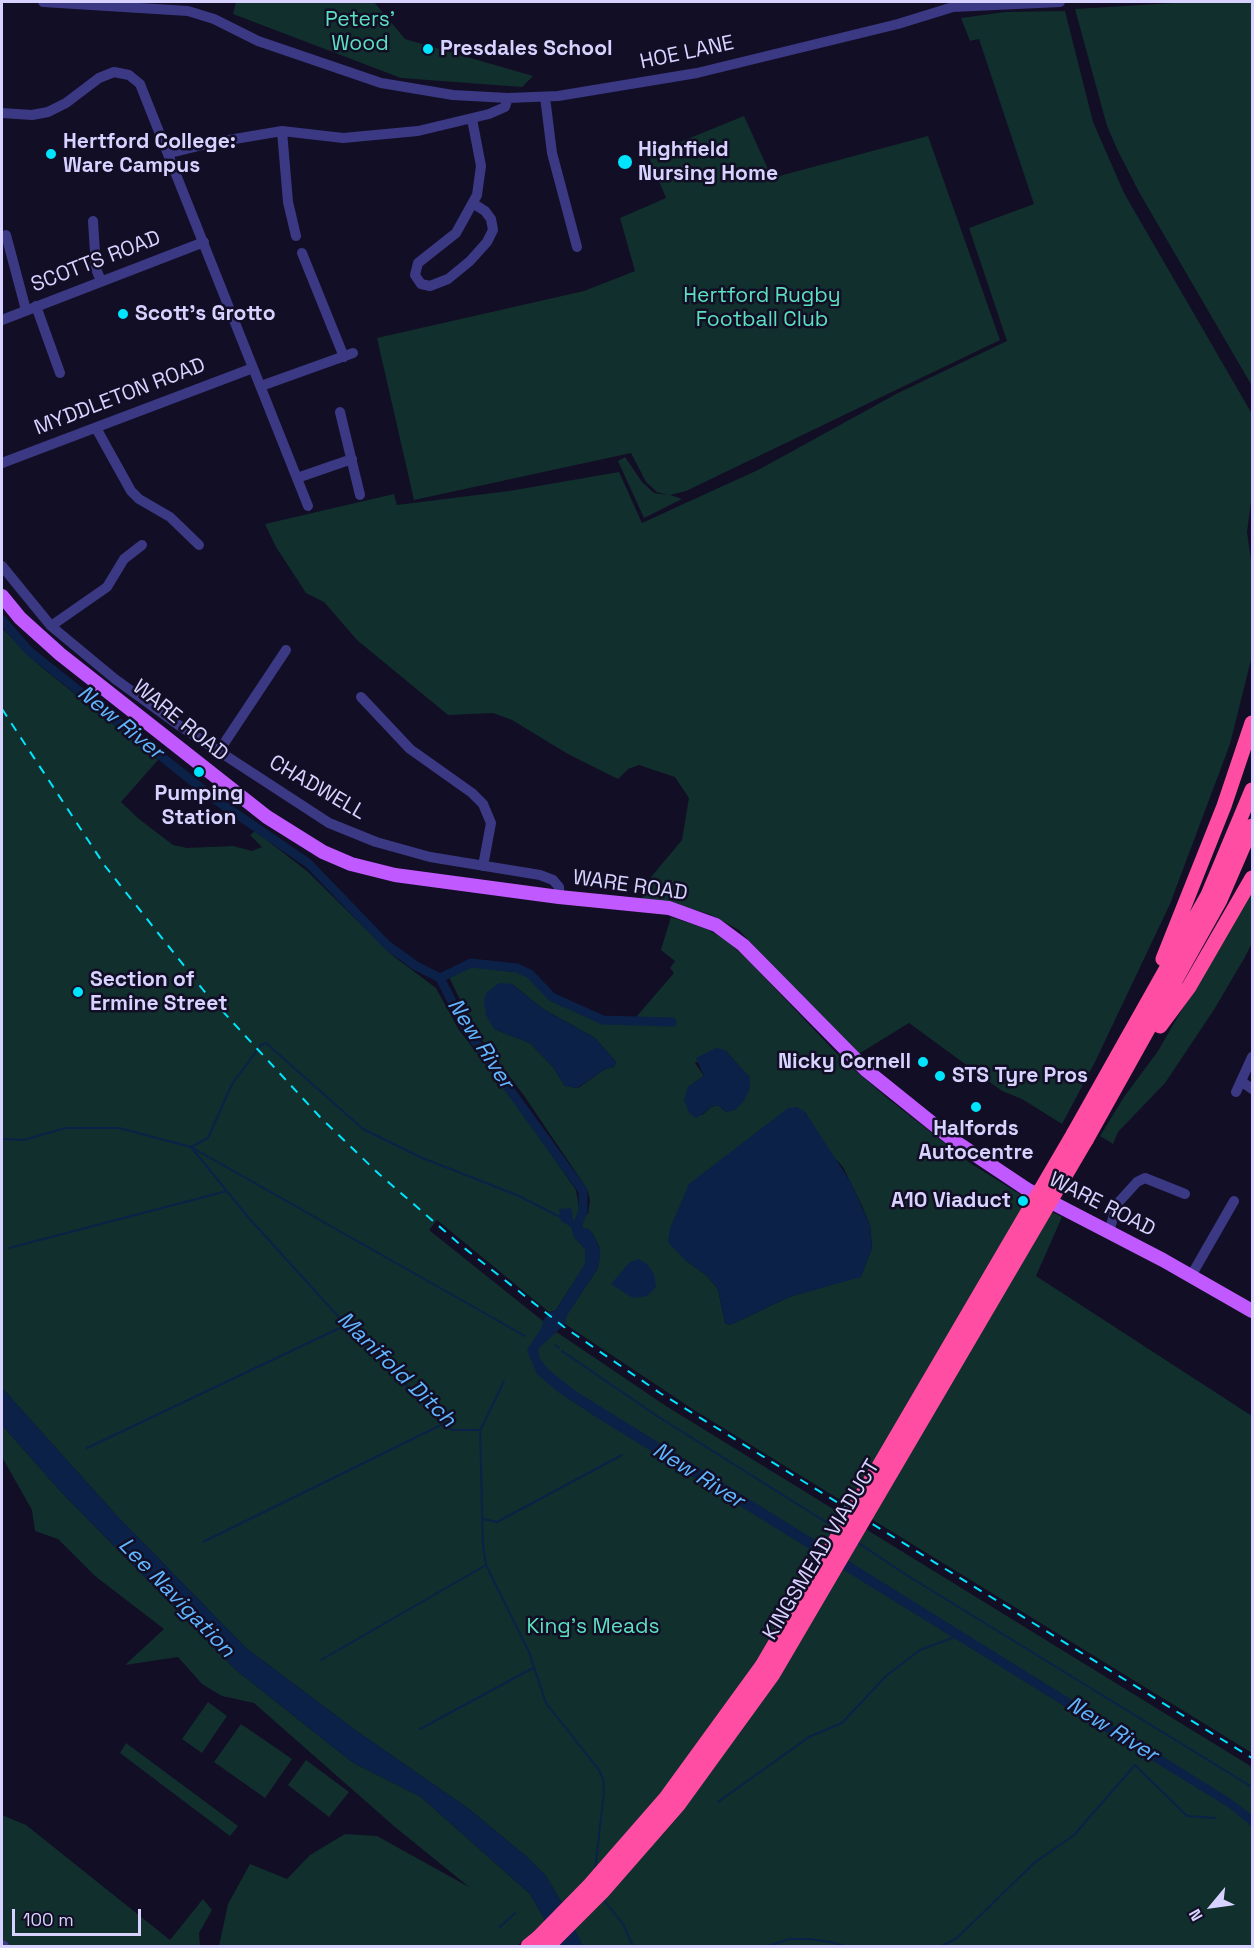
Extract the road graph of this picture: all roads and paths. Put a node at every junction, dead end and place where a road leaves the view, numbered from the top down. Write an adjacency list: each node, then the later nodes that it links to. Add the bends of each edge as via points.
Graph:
1 (43, 2): 2 (street, HOE LANE)
2 (50, 2): 5 (street, HOE LANE, via 188,11 258,41 381,83 453,95)
3 (1060, 2): 4 (street, HOE LANE, via 953,7 697,73)
4 (545, 97): 5 (street, HOE LANE); 15 (street, via 550,144)
5 (508, 98): 7 (street, via 505,107)
6 (2, 113): 9 (street, via 33,115 48,111 66,103 104,75 124,73 144,91)
7 (472, 119): 8 (street, via 377,136 343,138); 10 (street, via 481,166)
8 (282, 131): 9 (street); 13 (street, via 288,202)
9 (170, 153): 14 (street)
10 (474, 204): 10 (street, via 451,238 418,263 415,275 421,284 430,286 448,279 487,242 492,219)
11 (93, 221): 17 (street)
12 (6, 235): 18 (street)
13 (296, 236)
14 (204, 242): 17 (street, SCOTTS ROAD); 20 (street)
15 (577, 247)
16 (302, 254): 22 (street, via 348,355)
17 (100, 281): 18 (street, SCOTTS ROAD)
18 (31, 308): 19 (street, SCOTTS ROAD); 21 (street)
19 (2, 320)
20 (254, 368): 22 (street); 24 (street, MYDDLETON ROAD)
21 (60, 374)
22 (261, 386): 27 (street)
23 (340, 412): 25 (street)
24 (96, 428): 26 (street, MYDDLETON ROAD); 31 (street, via 131,491 170,517)
25 (352, 459): 27 (street); 28 (street)
26 (2, 463)
27 (297, 478): 29 (street)
28 (360, 495)
29 (308, 507)
30 (142, 545): 34 (street, via 124,559 107,587)
31 (199, 545)
32 (2, 566): 34 (street, CHADWELL)
33 (2, 596): 43 (main road, WARE ROAD, via 60,654 267,817 310,845 376,871)
34 (51, 626): 38 (street, CHADWELL, via 144,702)
35 (286, 650): 38 (street)
36 (361, 697): 41 (street, via 399,740 472,793 486,809 491,829)
37 (1252, 723): 44 (highway, via 1224,806)
38 (219, 751): 41 (street, CHADWELL, via 347,832 430,857)
39 (1252, 790): 44 (highway, via 1208,895)
40 (1252, 826): 46 (highway, via 1220,900)
41 (483, 866): 43 (street, CHADWELL, via 554,880)
42 (1252, 878): 46 (highway, via 1189,987)
43 (559, 897): 53 (main road, WARE ROAD, via 669,908 716,925 743,945 845,1050 924,1119 1028,1190)
44 (1135, 1028): 50 (highway)
45 (1252, 1057): 47 (street)
46 (1123, 1076): 50 (highway)
47 (1241, 1081): 48 (street); 49 (street)
48 (1252, 1089)
49 (1236, 1092)
50 (1080, 1137): 56 (highway, KINGSMEAD VIADUCT, bridge, via 827,1585 766,1683 678,1805 602,1892)
51 (1185, 1194): 53 (street, via 1144,1178 1117,1204)
52 (1234, 1201): 54 (street)
53 (1109, 1232): 54 (main road, WARE ROAD)
54 (1191, 1276): 55 (main road, WARE ROAD)
55 (1252, 1311)
56 (538, 1943)

